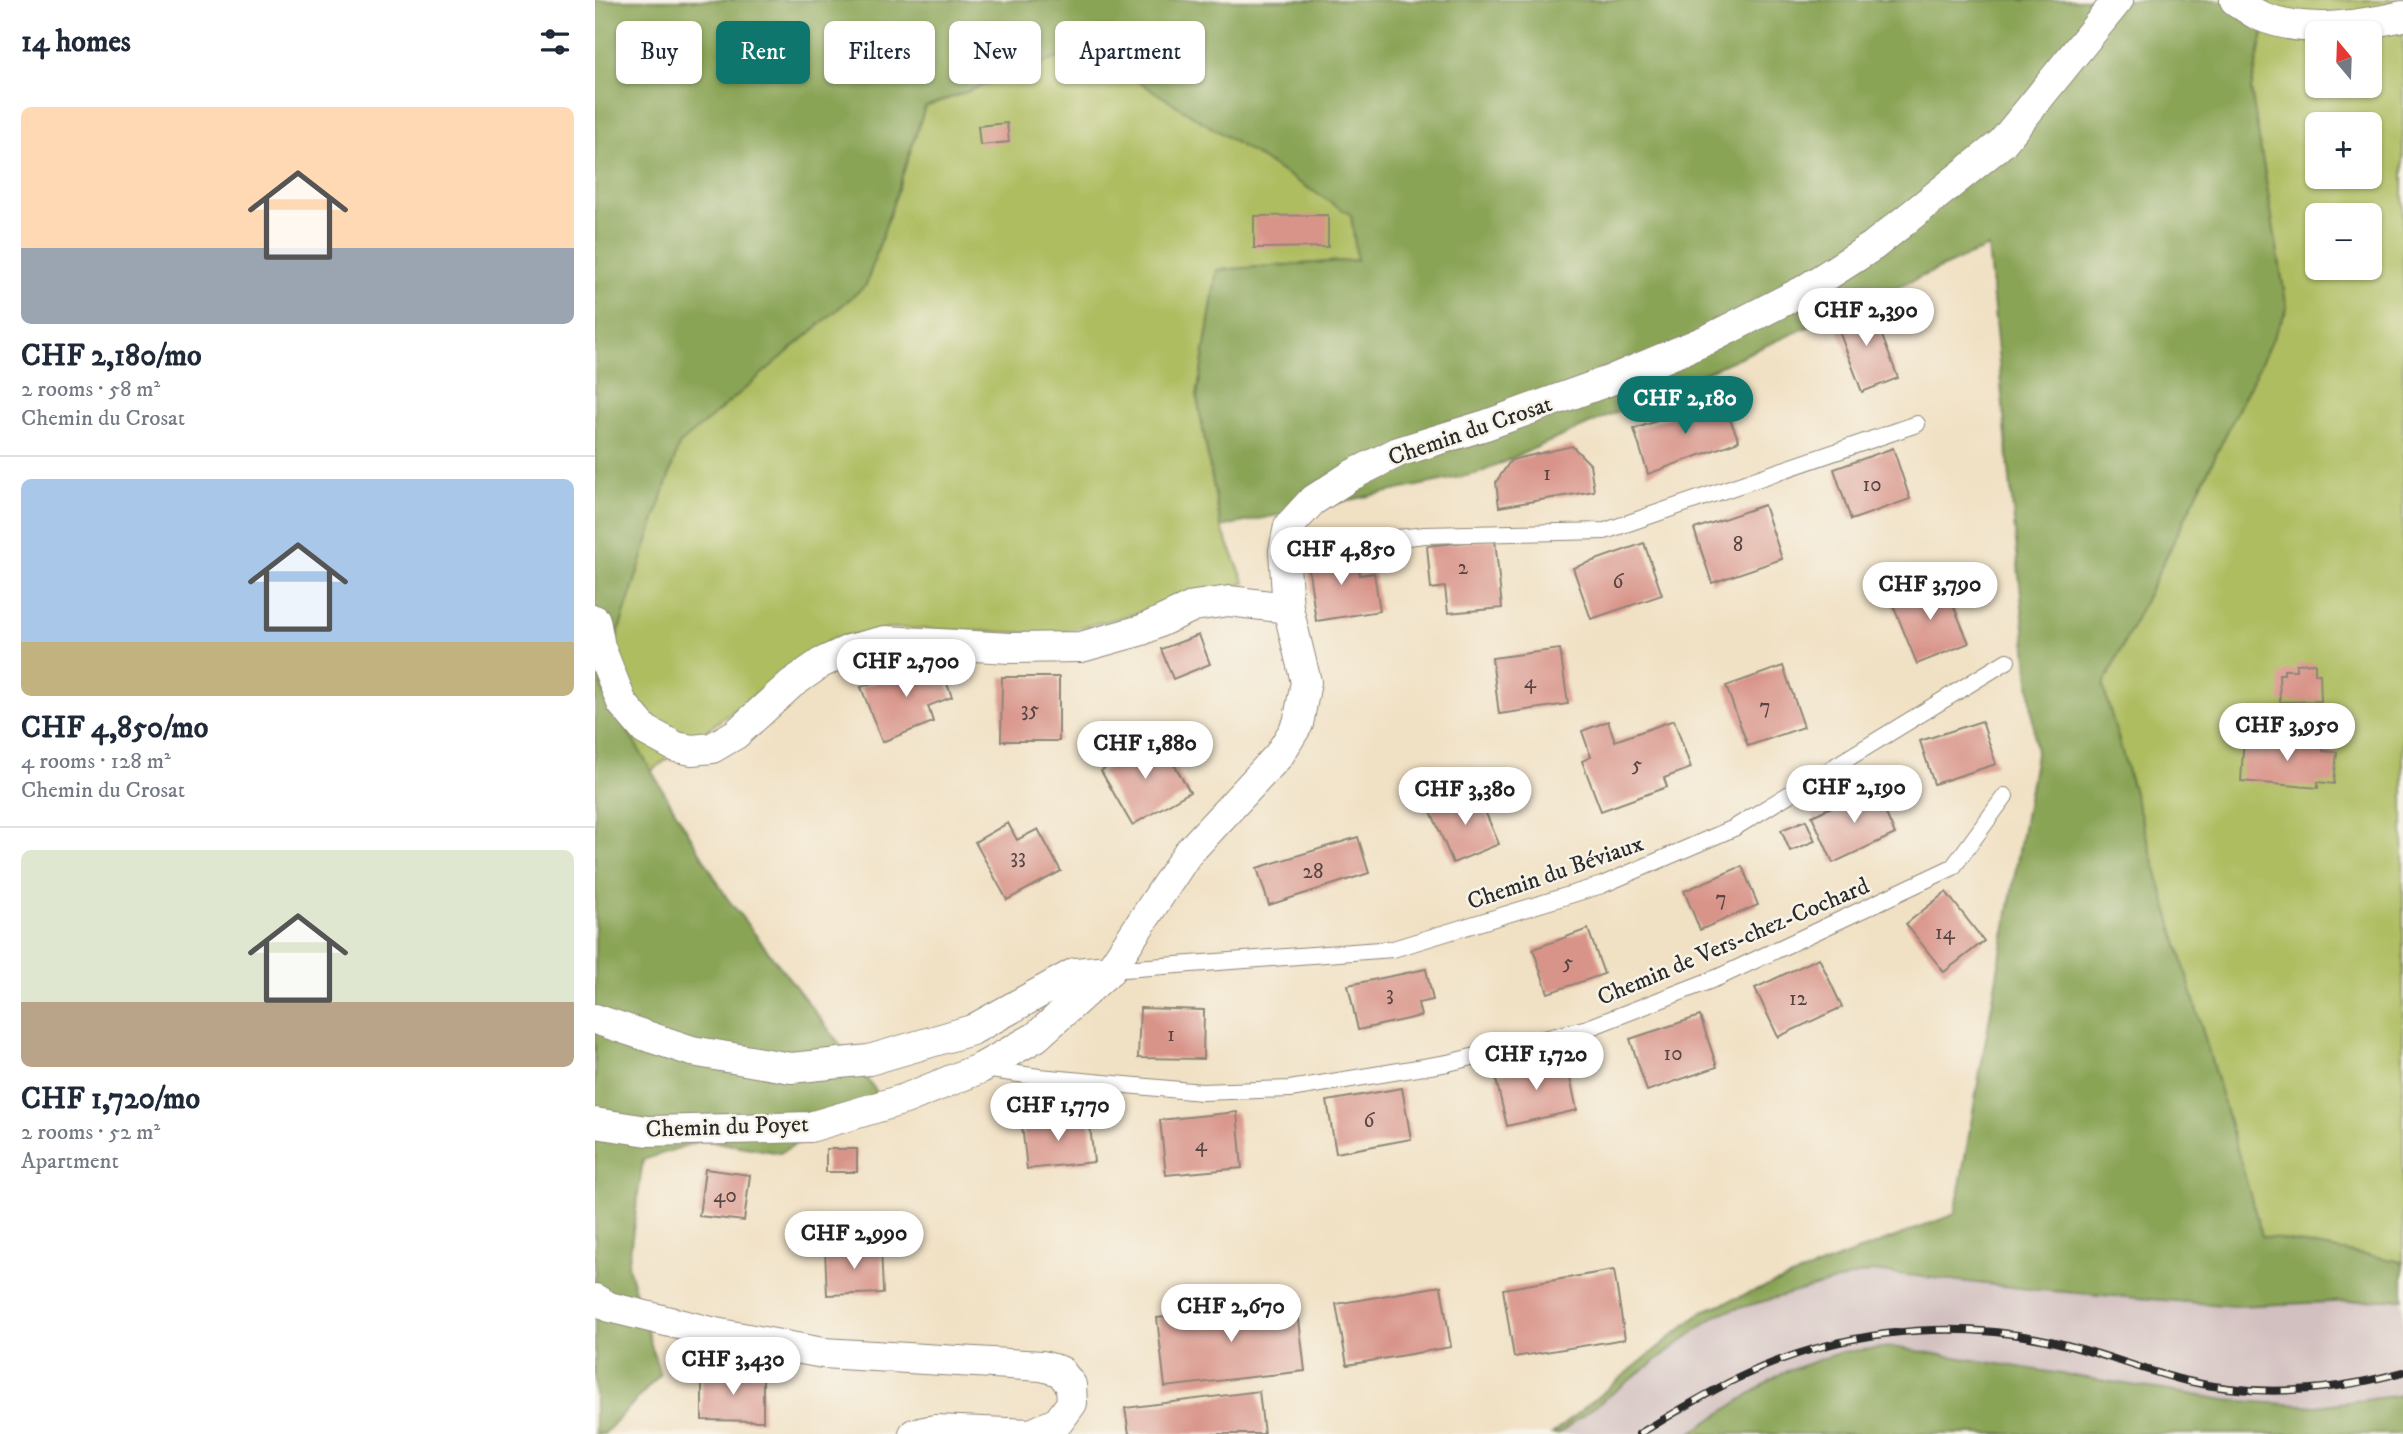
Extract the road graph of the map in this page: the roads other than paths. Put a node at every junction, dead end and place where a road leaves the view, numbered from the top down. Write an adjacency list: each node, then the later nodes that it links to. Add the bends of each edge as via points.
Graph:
1 (2118, 0): 5 (street, Chemin du Crosat, via 2002,143 1873,246 1803,291 1709,339 1611,380 1398,452 1352,475 1312,500 1289,526)
2 (2235, 0): 3 (street, via 2258,15 2292,24 2358,25)
3 (2403, 16)
4 (1917, 424): 5 (lane, via 1605,531 1425,535)
5 (1284, 551): 6 (street, Chemin du Crosat)
6 (1288, 608): 7 (street, via 1229,601 1194,606 1142,630 1081,647 885,641 821,663 790,684 736,734 712,748 692,750 675,747 645,730 622,703 600,647); 10 (street, Chemin du Crosat, via 1306,682 1298,724 1279,755 1187,854)
7 (595, 620)
8 (2007, 661): 10 (lane, Chemin du Béviaux, via 1734,828 1602,885 1393,949)
9 (2005, 796): 12 (lane, Chemin de Vers-chez-Cochard, via 1953,867 1719,977 1588,1028 1448,1063 1290,1089 1202,1092)
10 (1110, 970): 11 (street, via 1075,973 972,1030 869,1060 791,1068 692,1051); 12 (street, Chemin du Poyet, via 1036,1037)
11 (595, 1019)
12 (981, 1068): 13 (street, Chemin du Poyet, via 905,1099 810,1127 647,1131)
13 (595, 1123)
14 (595, 1299): 15 (street, via 609,1307 715,1334 823,1353 1042,1366 1060,1371 1071,1385 1072,1403 1058,1422 1031,1434 935,1430)
15 (914, 1434)

